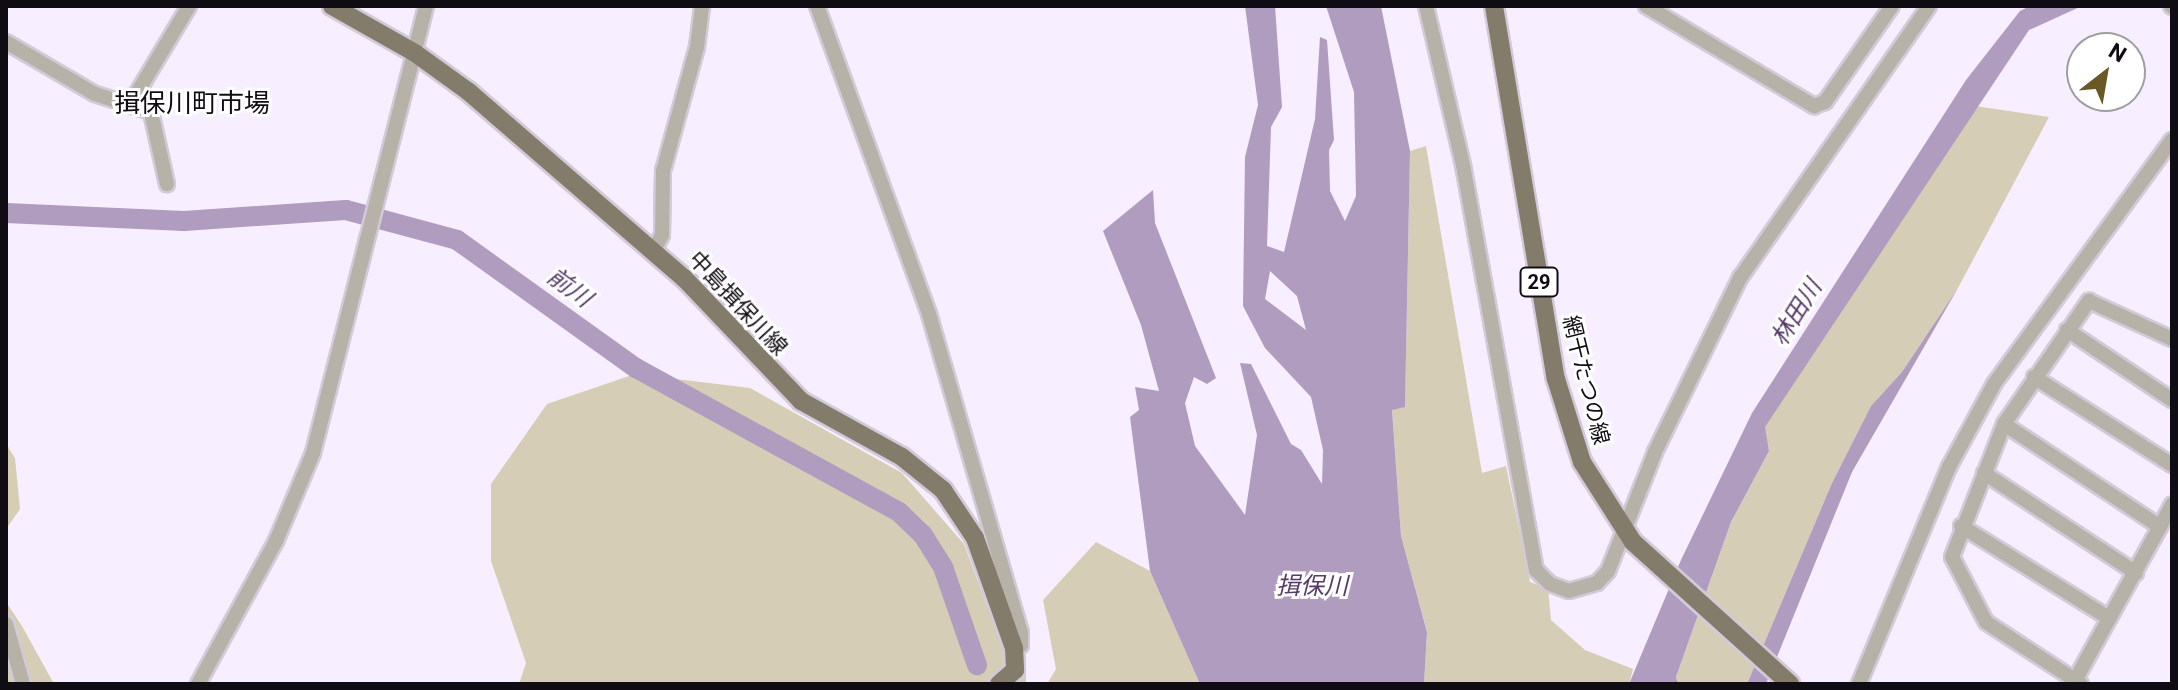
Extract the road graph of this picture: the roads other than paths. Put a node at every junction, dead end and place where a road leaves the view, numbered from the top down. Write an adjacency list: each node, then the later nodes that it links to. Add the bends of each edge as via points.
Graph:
1 (189, 6): 13 (street)
2 (332, 6): 12 (main road, 中島揖保川線)
3 (426, 6): 12 (street)
4 (702, 6): 16 (street, via 697,47 663,171 662,235)
5 (817, 6): 31 (street, via 900,227 946,370 1021,632 1021,645)
6 (1426, 6): 27 (street, via 1456,131 1536,570 1550,584 1569,591 1597,583)
7 (1494, 6): 27 (main road, 網干たつの線 / 29, via 1556,379 1582,462)
8 (1646, 6): 9 (street, via 1814,106 1825,102)
9 (1892, 6)
10 (1929, 6): 27 (street, via 1740,278 1655,452)
11 (6, 42): 13 (street, via 95,94)
12 (415, 53): 16 (main road, 中島揖保川線, via 469,92); 34 (street, via 313,453 276,541)
13 (131, 103): 15 (street, via 151,112)
14 (2172, 140): 37 (street, via 1994,384 1949,467)
15 (167, 184)
16 (654, 250): 31 (main road, 中島揖保川線, via 801,401 902,457 943,490 975,538)
17 (2067, 330): 18 (street, via 2089,301); 19 (street); 20 (street)
18 (2172, 339)
19 (2034, 377): 21 (street); 22 (street)
20 (2172, 400)
21 (2004, 424): 23 (street); 26 (street)
22 (2172, 465)
23 (1984, 473): 25 (street); 28 (street)
24 (2172, 505): 26 (street)
25 (1961, 526): 29 (street); 32 (street, via 1952,557 1986,622)
26 (2160, 527): 28 (street)
27 (1630, 536): 36 (main road, 網干たつの線 / 29)
28 (2136, 573): 29 (street)
29 (2109, 618): 32 (street)
30 (6, 624): 33 (street)
31 (1014, 648): 35 (main road, via 1015,670)
32 (2076, 683)
33 (23, 684)
34 (198, 684)
35 (999, 684)
36 (1790, 684)
37 (1859, 684)

